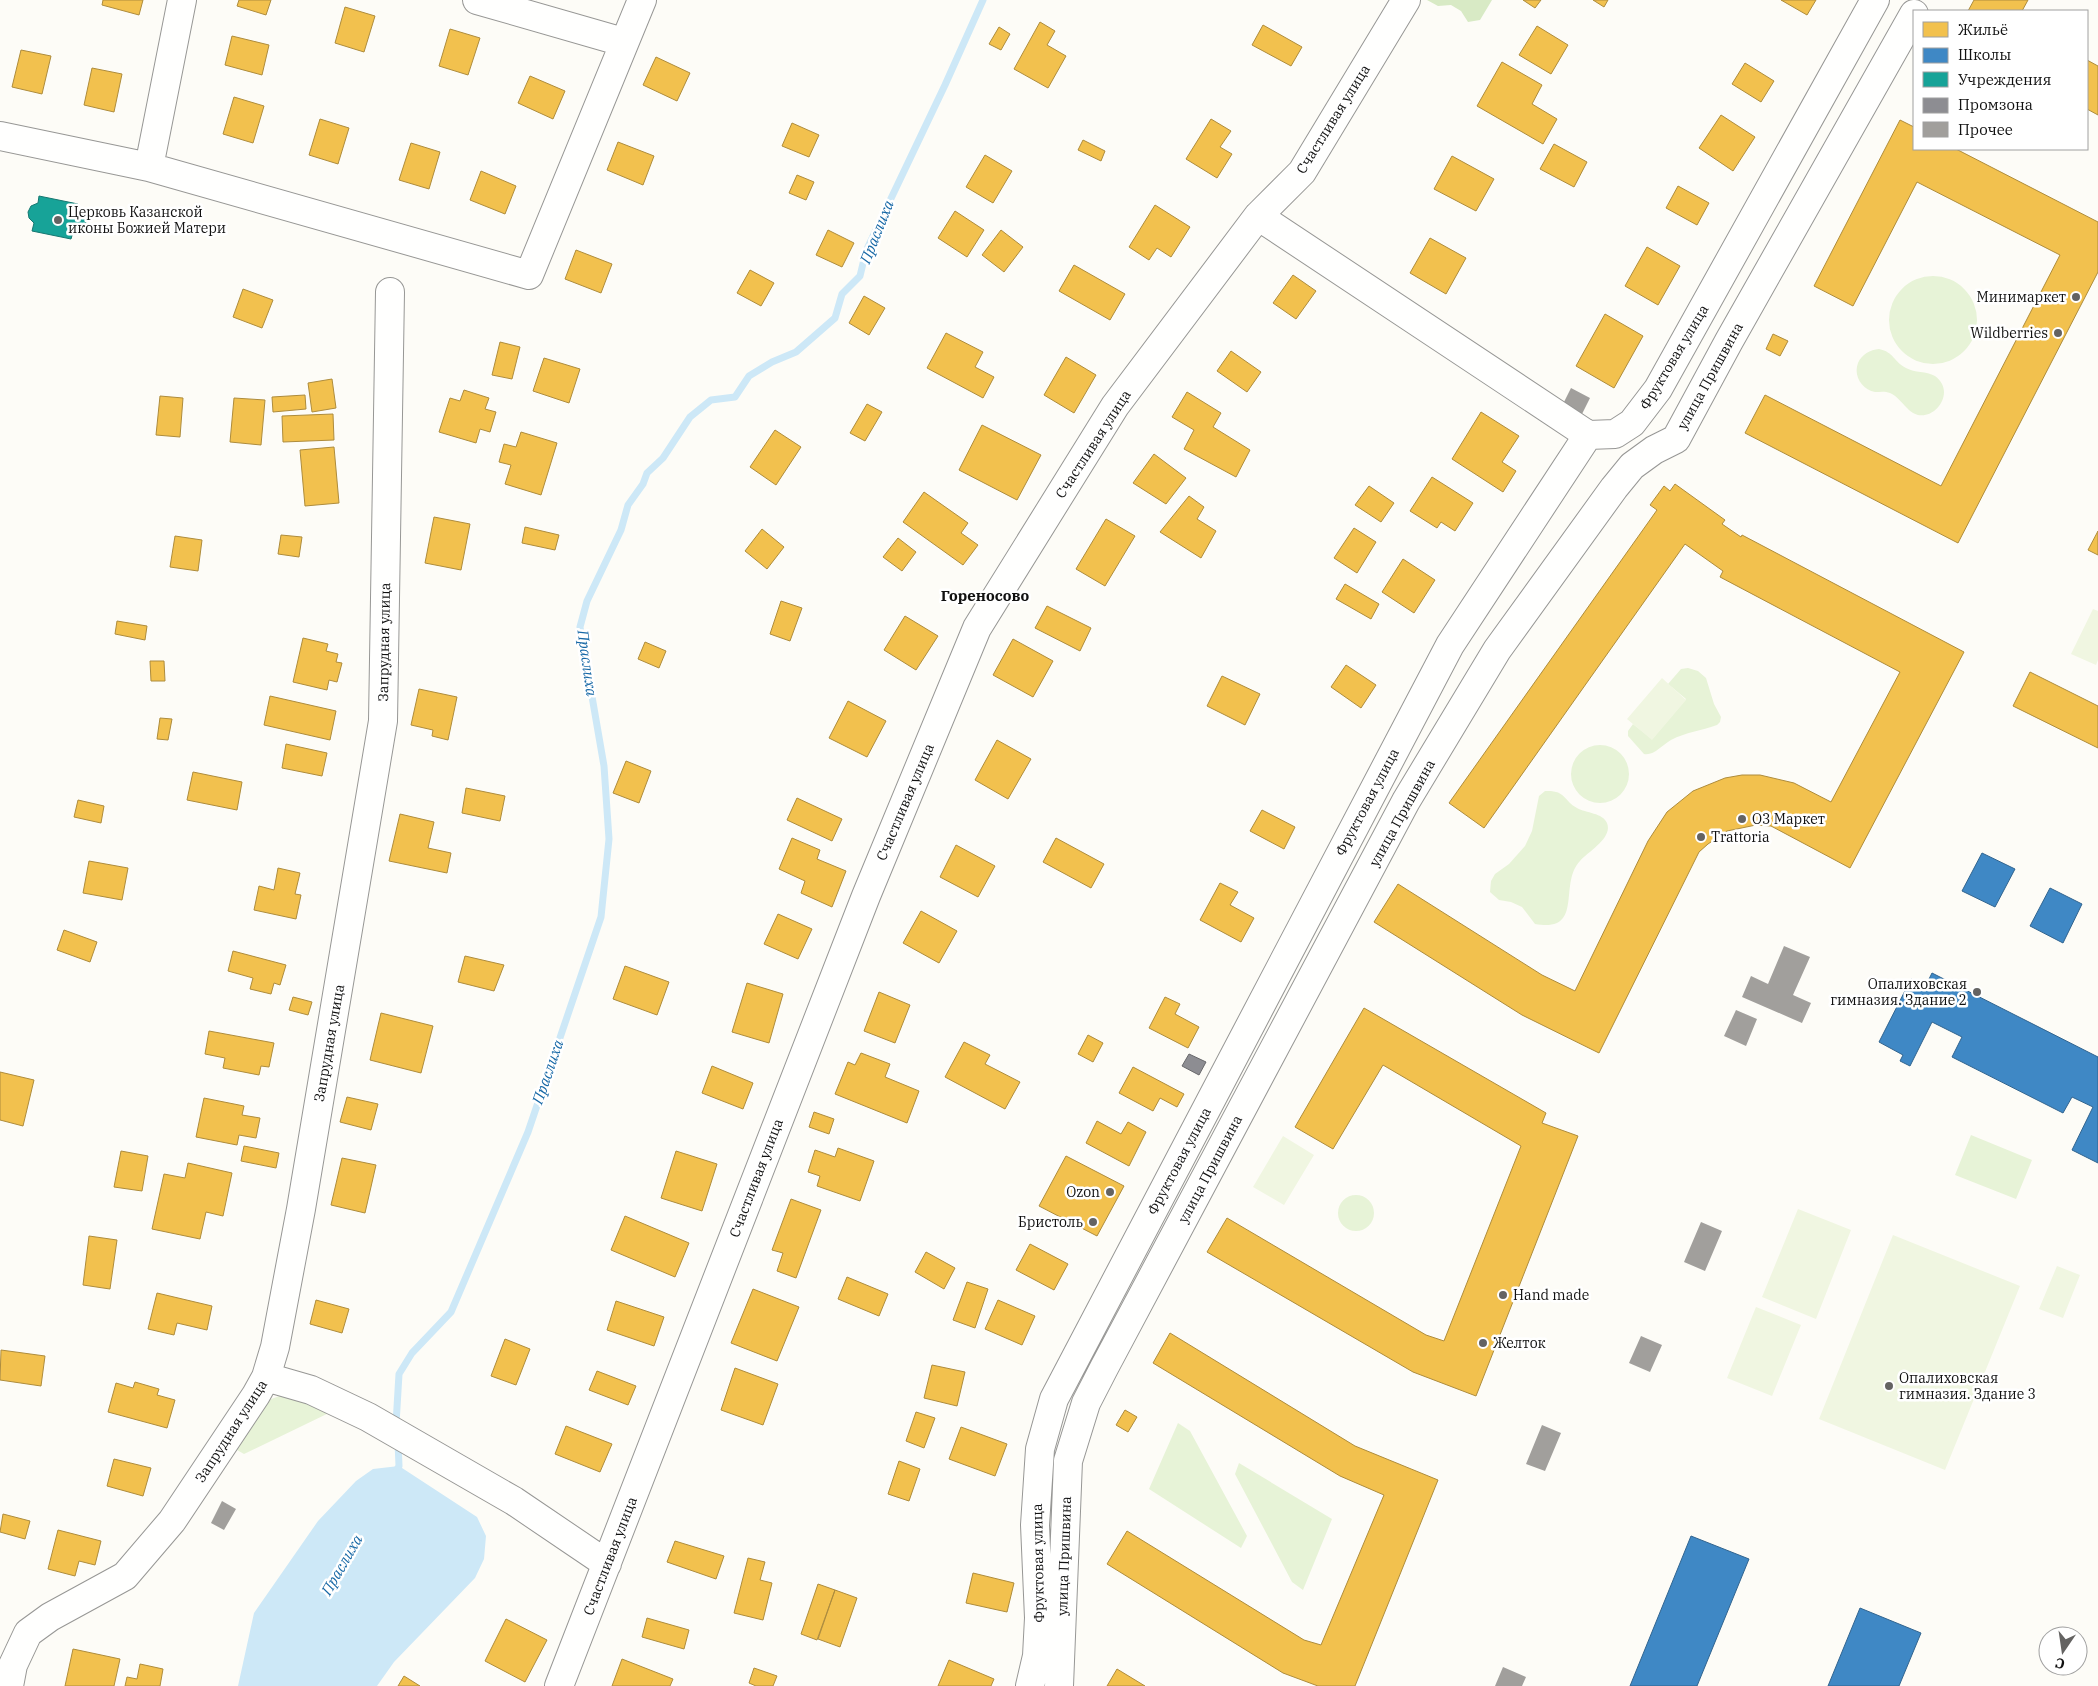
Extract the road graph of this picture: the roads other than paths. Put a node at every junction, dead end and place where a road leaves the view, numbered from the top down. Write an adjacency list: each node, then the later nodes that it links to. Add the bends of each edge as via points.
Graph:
1 (182, 0): 9 (street)
2 (477, 0): 7 (street)
3 (642, 0): 7 (street)
4 (1406, 0): 10 (street, Счастливая улица, via 1302,172)
5 (1875, 0): 12 (street, Фруктовая улица, via 1658,390 1632,424 1615,434)
6 (1913, 17): 18 (street, улица Пришвина, via 1676,439 1632,466 1614,488 1497,650 1406,801 1099,1376 1086,1403 1068,1461)
7 (623, 42): 9 (street, via 529,275)
8 (0, 136): 9 (street)
9 (149, 167)
10 (1258, 216): 12 (street); 14 (street, Счастливая улица, via 1115,406 977,628 866,896)
11 (390, 292): 13 (street, Запрудная улица, via 383,721 301,1209 275,1347)
12 (1588, 435): 17 (street, Фруктовая улица, via 1450,645 1054,1399 1040,1449 1035,1525 1040,1618 1037,1656)
13 (266, 1377): 14 (street, via 311,1390 368,1418 514,1501); 15 (street, Запрудная улица, via 172,1521 126,1576 50,1617 28,1633 12,1665)
14 (607, 1564): 16 (street, Счастливая улица)
15 (8, 1686)
16 (559, 1686)
17 (1030, 1686)
18 (1059, 1686)

